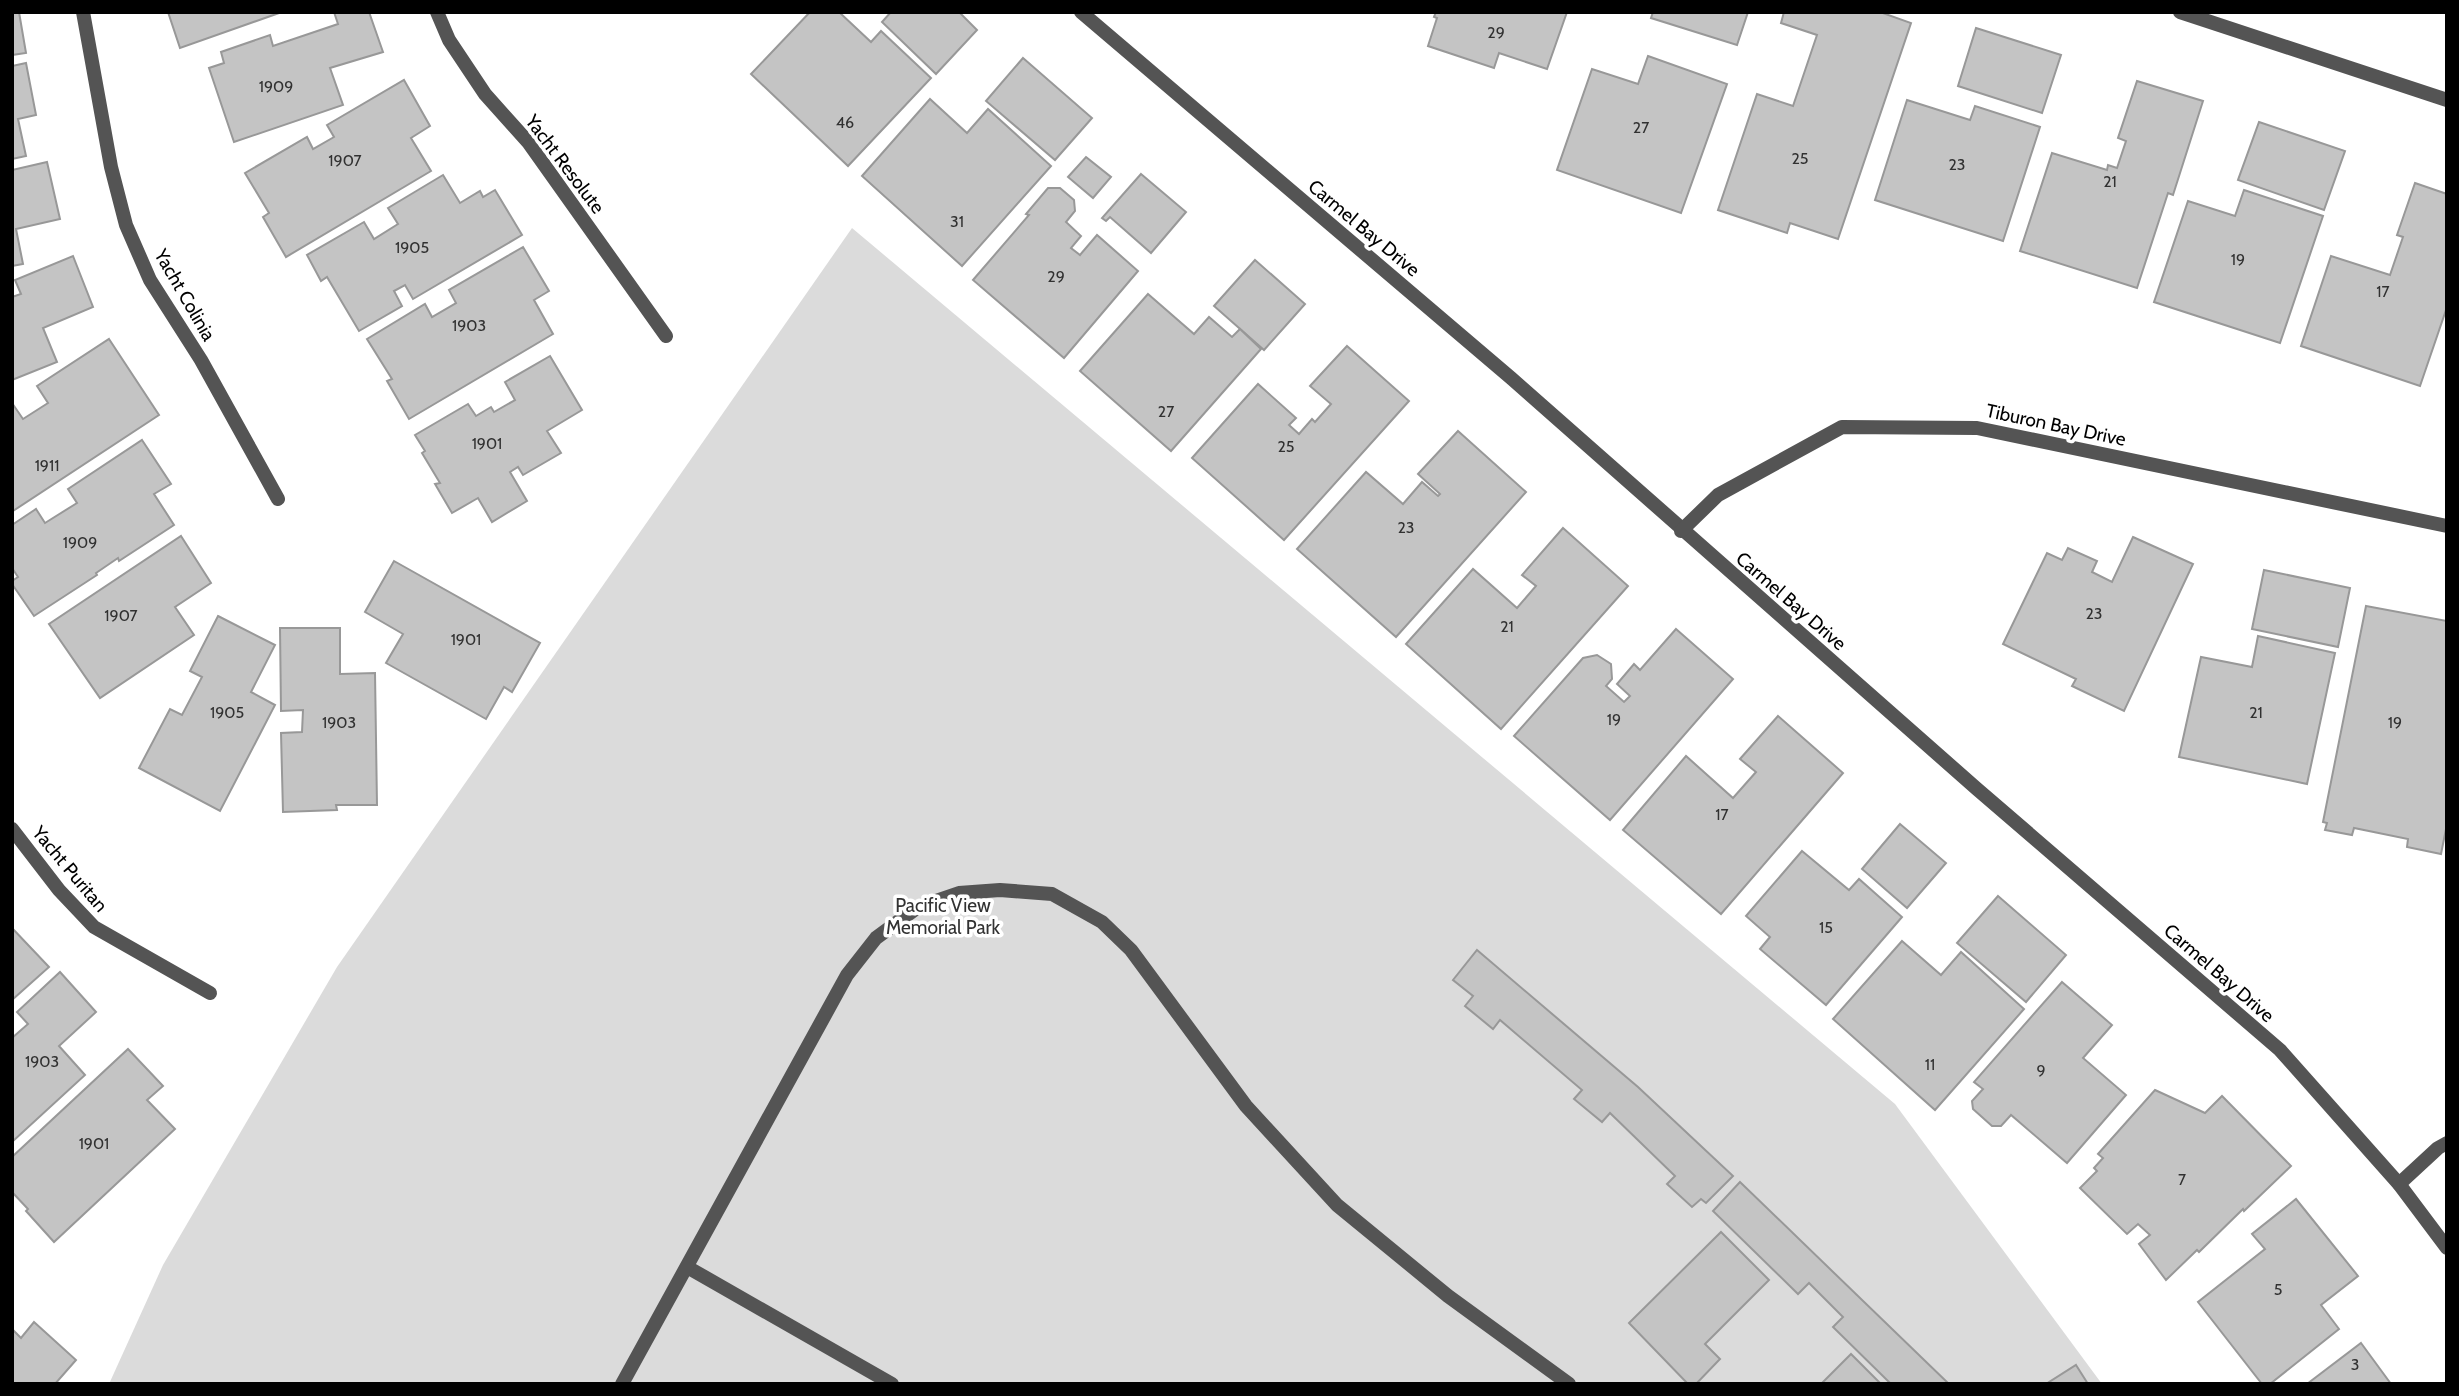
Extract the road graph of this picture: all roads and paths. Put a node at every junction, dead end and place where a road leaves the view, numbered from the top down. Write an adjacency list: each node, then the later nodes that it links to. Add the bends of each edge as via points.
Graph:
1 (83, 12): 7 (street, Yacht Colinia, via 126,225 150,280 201,360)
2 (437, 12): 6 (street, Yacht Resolute, via 449,40 485,94 528,142)
3 (2180, 12): 5 (street)
4 (1091, 16): 9 (street, Carmel Bay Drive)
5 (2447, 100)
6 (666, 336)
7 (278, 499)
8 (2447, 526): 9 (street, Tiburon Bay Drive, via 1977,428 1842,427 1718,495)
9 (1681, 531): 13 (street, Carmel Bay Drive, via 2280,1050)
10 (12, 830): 11 (street, Yacht Puritan, via 94,928)
11 (210, 993)
12 (2447, 1143): 13 (street)
13 (2399, 1184): 14 (street, Carmel Bay Drive)
14 (2447, 1248)
15 (687, 1268): 16 (street); 17 (street); 18 (street, via 847,975 876,938 918,907 959,893 1052,894 1102,922 1131,950 1246,1107 1337,1205 1448,1296)
16 (622, 1384)
17 (891, 1384)
18 (1569, 1384)

